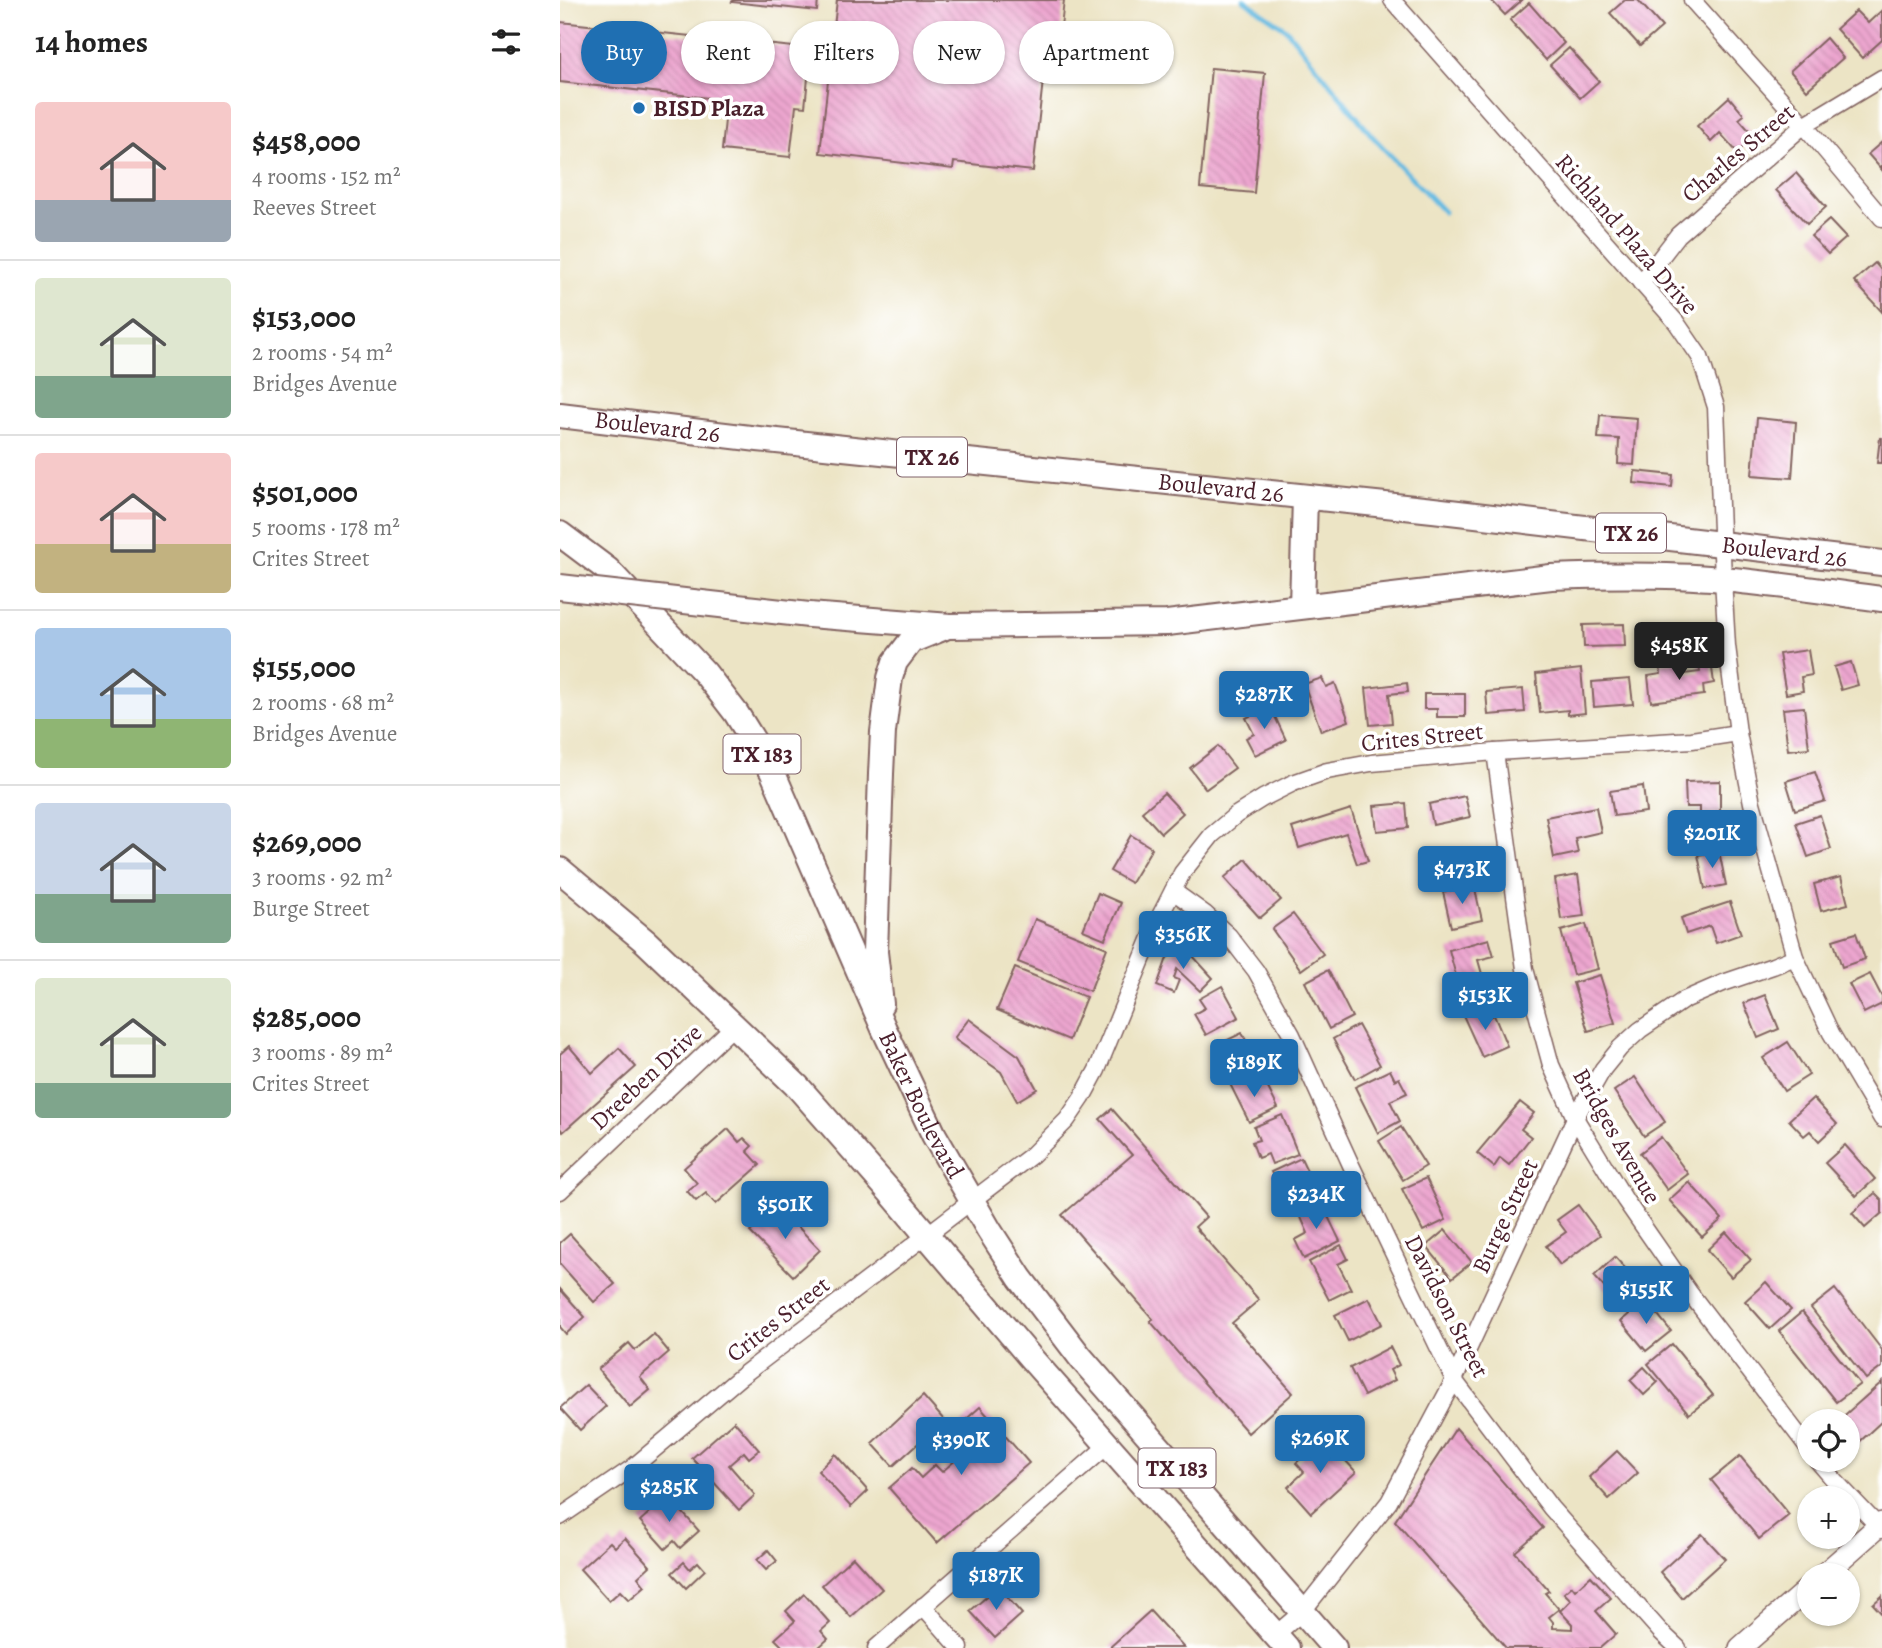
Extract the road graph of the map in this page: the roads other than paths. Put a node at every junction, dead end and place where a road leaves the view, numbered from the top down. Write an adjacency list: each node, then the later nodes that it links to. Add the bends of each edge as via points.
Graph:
1 (1392, 0): 6 (street, Richland Plaza Drive)
2 (1692, 0): 4 (street)
3 (1882, 78): 4 (street, Charles Street)
4 (1804, 125): 5 (street); 6 (street, Charles Street, via 1678,235)
5 (1882, 218)
6 (1641, 283): 10 (street, Richland Plaza Drive, via 1676,322 1700,357 1709,380 1716,407)
7 (560, 415): 8 (main road, Boulevard 26 / TX 26)
8 (1305, 497): 10 (main road, Boulevard 26 / TX 26); 15 (main road)
9 (560, 534): 23 (main road, Baker Boulevard / TX 183, via 608,570 705,673 736,713 781,790)
10 (1722, 545): 11 (main road, Boulevard 26 / TX 26); 12 (street, Richland Plaza Drive)
11 (1882, 563)
12 (1723, 579): 14 (main road, Boulevard 26 / TX 26); 15 (main road, Boulevard 26 / TX 26, via 1551,577); 17 (street, Richland Plaza Drive)
13 (560, 587): 16 (main road, Boulevard 26 / TX 26, bridge)
14 (1882, 599)
15 (1302, 607): 16 (main road, Boulevard 26 / TX 26, via 1167,623)
16 (950, 626): 23 (main road, via 911,641 895,662 890,678 881,763 875,952)
17 (1738, 733): 18 (street, Crites Street); 21 (street, Richland Plaza Drive, via 1752,803)
18 (1495, 752): 20 (street, Crites Street, via 1371,763 1293,783 1236,815 1212,835); 24 (street, Bridges Avenue, via 1525,969 1550,1065)
19 (560, 870): 22 (main road, TX 183, via 646,942)
20 (1173, 891): 27 (street, Crites Street, via 1082,1098 1032,1155); 29 (street, Davidson Street, via 1229,936 1256,971 1292,1035)
21 (1795, 957): 24 (street, Burge Street, via 1684,1000 1640,1030 1603,1069); 25 (street, Richland Plaza Drive, via 1831,1033)
22 (734, 1026): 26 (street, Dreeben Drive); 28 (main road, TX 183, via 798,1087)
23 (884, 1029): 27 (main road, Baker Boulevard / TX 183, via 934,1135)
24 (1575, 1118): 29 (street, Burge Street); 30 (street, Bridges Avenue, via 1689,1292)
25 (1882, 1119)
26 (560, 1191)
27 (972, 1199): 28 (street, Crites Street); 38 (main road, Baker Boulevard / TX 183, via 1020,1278 1081,1359)
28 (925, 1235): 31 (main road, TX 183); 33 (street, Crites Street, via 739,1378 632,1468)
29 (1454, 1380): 38 (street, Burge Street, via 1389,1502); 43 (street, Davidson Street, via 1551,1508)
30 (1797, 1433)
31 (1108, 1445): 37 (street); 39 (main road, TX 183)
32 (1827, 1472): 34 (street)
33 (560, 1517)
34 (1881, 1527): 35 (main road)
35 (1838, 1563)
36 (1797, 1598): 44 (main road)
37 (923, 1606): 40 (street); 41 (street)
38 (1302, 1612): 39 (street, Burge Street); 42 (main road, Baker Boulevard / TX 183)
39 (1281, 1642)
40 (876, 1648)
41 (960, 1648)
42 (1334, 1648)
43 (1678, 1648)
44 (1740, 1648)

